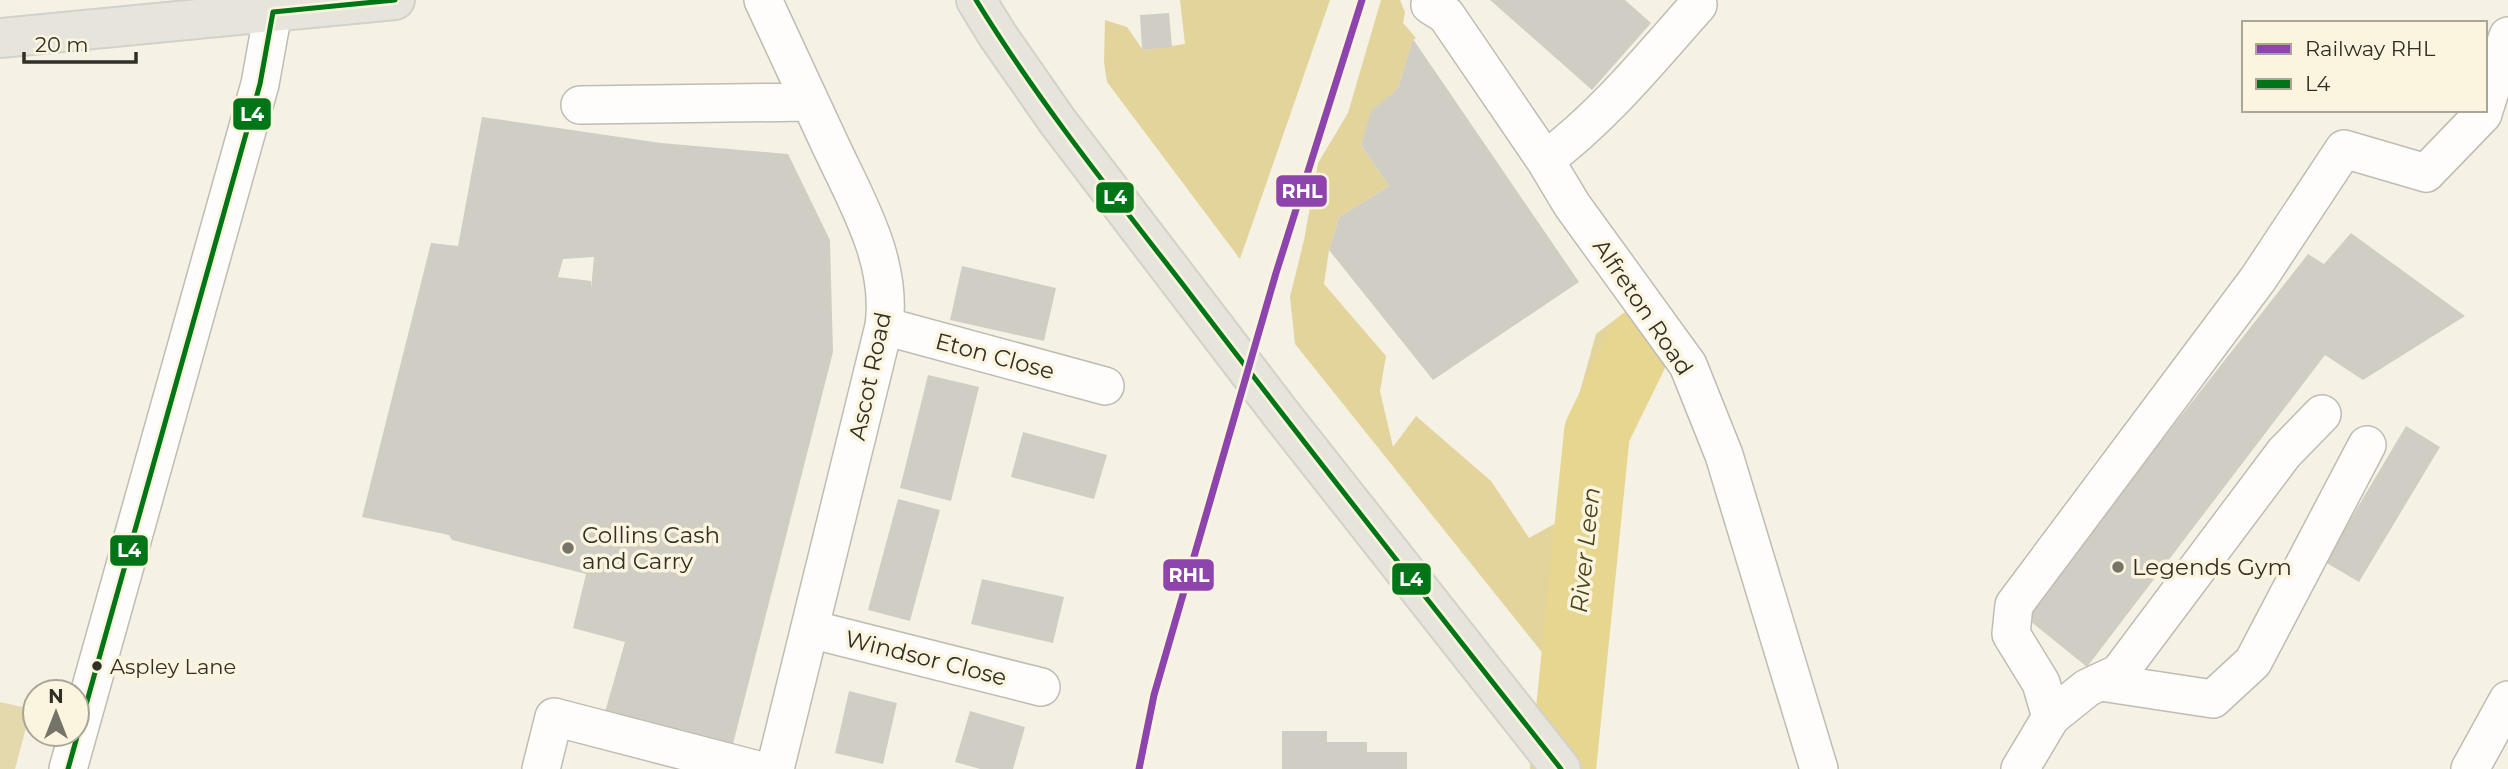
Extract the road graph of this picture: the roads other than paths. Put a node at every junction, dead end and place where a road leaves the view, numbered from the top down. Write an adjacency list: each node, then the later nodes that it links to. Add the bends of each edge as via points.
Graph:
1 (395, 0): 5 (main road)
2 (763, 0): 9 (street, Ascot Road)
3 (976, 0): 23 (main road, via 1058,122)
4 (1698, 5): 13 (street, via 1610,104)
5 (288, 7): 8 (main road); 25 (street, via 260,84)
6 (1444, 7): 13 (street, Alfreton Road)
7 (2508, 36): 10 (street)
8 (0, 38)
9 (810, 102): 11 (street); 14 (street, Ascot Road, via 874,240 885,286)
10 (2487, 102)
11 (580, 105)
12 (2484, 112): 22 (street, via 2426,173 2344,149 2258,279 2014,605 2011,634 2041,683)
13 (1545, 160): 29 (street, Alfreton Road, via 1572,205 1688,365 1724,455)
14 (884, 326): 15 (street, Eton Close); 18 (street, Ascot Road)
15 (1105, 386)
16 (2322, 414): 19 (street, via 2284,453 2119,673)
17 (2367, 445): 19 (street, via 2253,662 2213,699)
18 (810, 629): 20 (street, Windsor Close); 28 (street, Ascot Road)
19 (2101, 681): 22 (street)
20 (1041, 687)
21 (2508, 699): 31 (street)
22 (2051, 717): 30 (street)
23 (1552, 757)
24 (685, 760): 26 (street, via 554,717); 27 (street)
25 (68, 769)
26 (541, 769)
27 (754, 769)
28 (775, 769)
29 (1819, 769)
30 (2020, 769)
31 (2470, 769)

